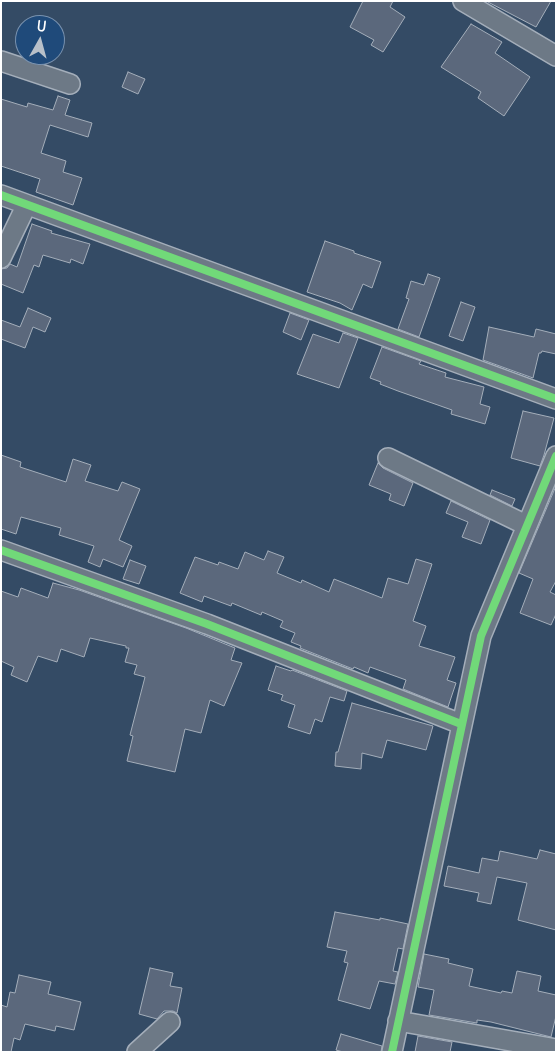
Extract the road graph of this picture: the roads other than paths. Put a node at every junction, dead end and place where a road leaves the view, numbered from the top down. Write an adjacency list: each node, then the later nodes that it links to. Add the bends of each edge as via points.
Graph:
1 (463, 1): 2 (street)
2 (556, 56)
3 (1, 62): 4 (street)
4 (70, 84)
5 (1, 195): 6 (street)
6 (26, 206): 7 (street); 8 (street)
7 (1, 258)
8 (556, 399)
9 (556, 456): 11 (street)
10 (388, 458): 11 (street)
11 (526, 525): 13 (street, via 481,636)
12 (1, 550): 13 (street, via 207,624)
13 (461, 724): 14 (street)
14 (398, 1021): 16 (street); 18 (street)
15 (170, 1022): 17 (street)
16 (555, 1047)
17 (137, 1052)
18 (392, 1052)

